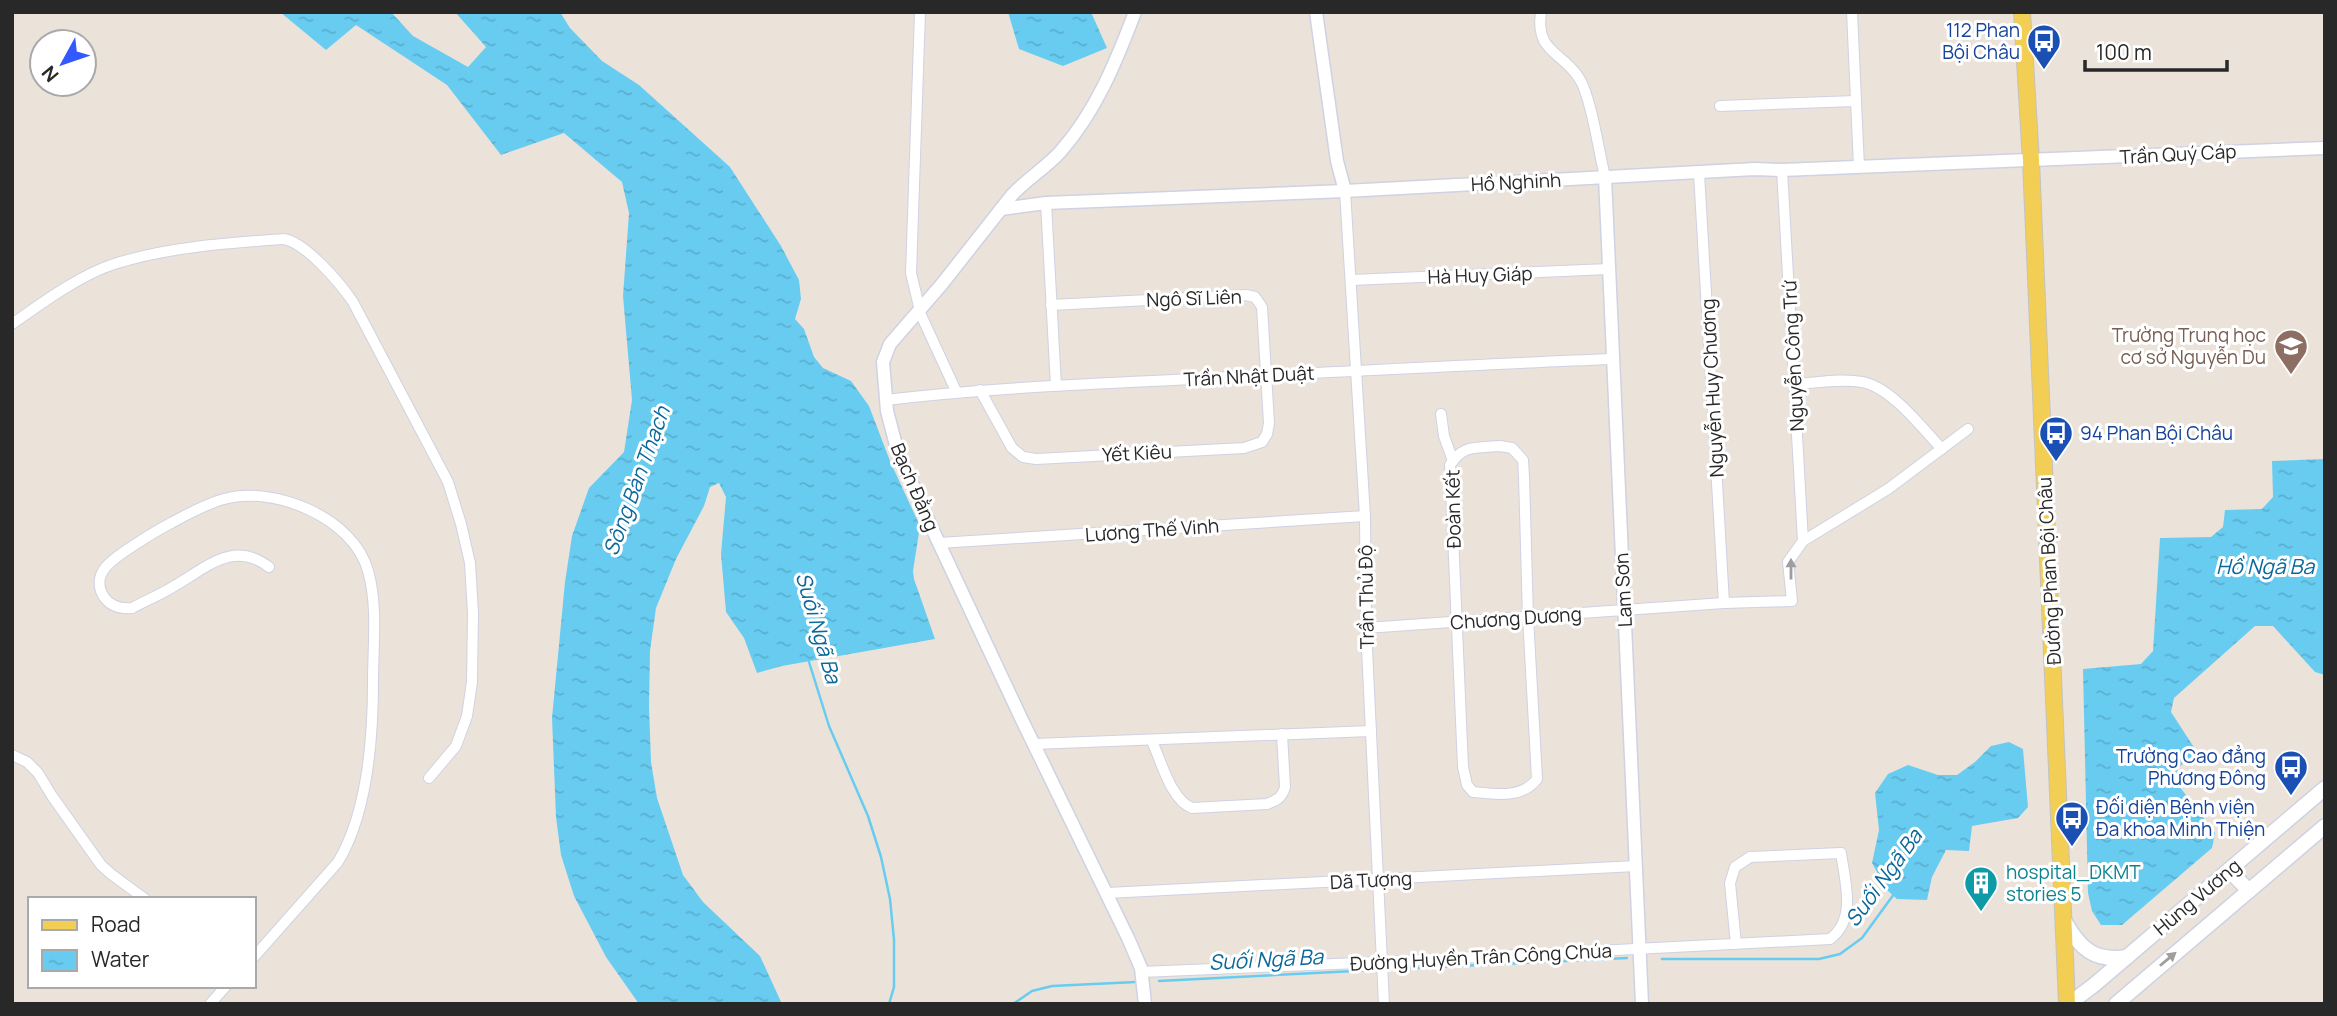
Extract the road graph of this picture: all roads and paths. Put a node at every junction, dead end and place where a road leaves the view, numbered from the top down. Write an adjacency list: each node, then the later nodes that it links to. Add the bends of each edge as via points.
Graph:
1 (919, 12): 21 (street, via 911,273)
2 (1135, 12): 17 (street, Bạch Đằng, via 1091,111 1059,153)
3 (1317, 12): 15 (street)
4 (1541, 12): 14 (street, via 1540,30 1546,46 1583,85)
5 (1852, 12): 7 (street)
6 (2022, 12): 10 (main road, Đường Phan Bội Châu)
7 (1856, 101): 8 (street); 11 (street)
8 (1720, 106)
9 (2325, 148): 10 (street, Trần Quý Cáp)
10 (2031, 161): 11 (street, Hồ Nghinh); 58 (main road, Đường Phan Bội Châu)
11 (1859, 167): 12 (street, Hồ Nghinh)
12 (1782, 170): 13 (street, Hồ Nghinh); 26 (street, Nguyễn Công Trứ)
13 (1699, 173): 14 (street, Hồ Nghinh); 39 (street, Nguyễn Huy Chương)
14 (1605, 177): 15 (street, Hồ Nghinh); 18 (street, Lam Sơn)
15 (1345, 191): 16 (street, Hồ Nghinh); 19 (street, Trần Thủ Độ)
16 (1046, 203): 17 (street, Hồ Nghinh); 20 (street)
17 (1001, 209): 21 (street, Bạch Đằng)
18 (1609, 269): 19 (street, Hà Huy Giáp); 23 (street, Lam Sơn)
19 (1351, 280): 24 (street, Trần Thủ Độ)
20 (1051, 305): 25 (street, Ngô Sĩ Liên, via 1255,297 1262,307); 27 (street)
21 (920, 310): 29 (street); 30 (street, Bạch Đằng, via 886,351)
22 (12, 324): 49 (street, via 113,265 228,243 292,241 343,289 448,482 470,563 472,682 467,716 456,746)
23 (1613, 359): 24 (street, Trần Nhật Duật); 40 (street, Lam Sơn)
24 (1357, 369): 25 (street, Trần Nhật Duật); 35 (street, Trần Thủ Độ)
25 (1266, 375): 27 (street, Trần Nhật Duật); 28 (street, Yết Kiêu, via 1267,434 1253,446 1036,459 1023,457 1012,448)
26 (1795, 384): 33 (street, via 1872,385 1890,396); 36 (street, Nguyễn Công Trứ)
27 (1056, 386): 28 (street, Trần Nhật Duật)
28 (980, 390): 29 (street, Trần Nhật Duật)
29 (956, 391): 30 (street, Trần Nhật Duật)
30 (886, 400): 37 (street, Bạch Đằng, via 897,449)
31 (1441, 414): 34 (street)
32 (1968, 429): 33 (street)
33 (1942, 449): 36 (street, via 1888,489)
34 (1453, 461): 41 (street, Đoàn Kết, via 1459,452 1470,448 1500,446 1512,447 1523,460); 42 (street, Đoàn Kết)
35 (1365, 516): 37 (street, Lương Thế Vinh); 43 (street, Trần Thủ Độ)
36 (1803, 541): 39 (street, Chương Dương, one-way to 36, via 1792,601 1788,562)
37 (939, 543): 47 (street, Bạch Đằng)
38 (269, 567): 59 (street, via 251,556 222,559 125,609 105,599 100,584 109,564 164,526 236,496 274,498 309,509 334,526 364,560 373,609 373,711 369,760 357,812 338,862)
39 (1724, 603): 40 (street, Chương Dương)
40 (1624, 610): 41 (street, Chương Dương); 52 (street, Lam Sơn)
41 (1528, 617): 42 (street, Chương Dương); 42 (street, Đoàn Kết, via 1537,779 1520,793 1473,792 1467,785)
42 (1457, 622): 43 (street, Chương Dương)
43 (1366, 628): 44 (street, Trần Thủ Độ)
44 (1371, 731): 45 (street); 54 (street, Trần Thủ Độ)
45 (1282, 734): 46 (street); 46 (street, via 1283,795 1267,804 1217,807 1184,805)
46 (1152, 741): 47 (street)
47 (1034, 744): 56 (street, Bạch Đằng)
48 (12, 755): 57 (street, via 38,773 101,865)
49 (429, 778)
50 (2325, 788): 53 (main road, Hùng Vương)
51 (2325, 825): 55 (main road, Hùng Vương)
52 (1636, 866): 54 (street, Dã Tượng); 61 (street, Lam Sơn)
53 (2229, 870): 55 (main road); 62 (main road, Hùng Vương)
54 (1378, 880): 56 (street, Dã Tượng); 63 (street, Trần Thủ Độ)
55 (2249, 891): 71 (main road, Hùng Vương, one-way to 55)
56 (1107, 893): 64 (street, Bạch Đằng)
57 (142, 897)
58 (2065, 922): 62 (main road, via 2090,953 2112,959); 70 (main road, Đường Phan Bội Châu)
59 (259, 944)
60 (1736, 944): 60 (street, Đường Huyền Trân Công Chúa, via 1830,939 1840,931 1847,895 1841,853 1750,857 1735,867 1730,883); 61 (street, Đường Huyền Trân Công Chúa)
61 (1639, 949): 63 (street, Đường Huyền Trân Công Chúa); 69 (street, Lam Sơn)
62 (2127, 957): 70 (main road, Hùng Vương)
63 (1382, 962): 64 (street, Đường Huyền Trân Công Chúa); 68 (street, Trần Thủ Độ)
64 (1141, 972): 67 (street, Bạch Đằng)
65 (224, 988): 66 (street)
66 (210, 1004)
67 (1145, 1004)
68 (1384, 1004)
69 (1642, 1004)
70 (2068, 1004)
71 (2116, 1004)

